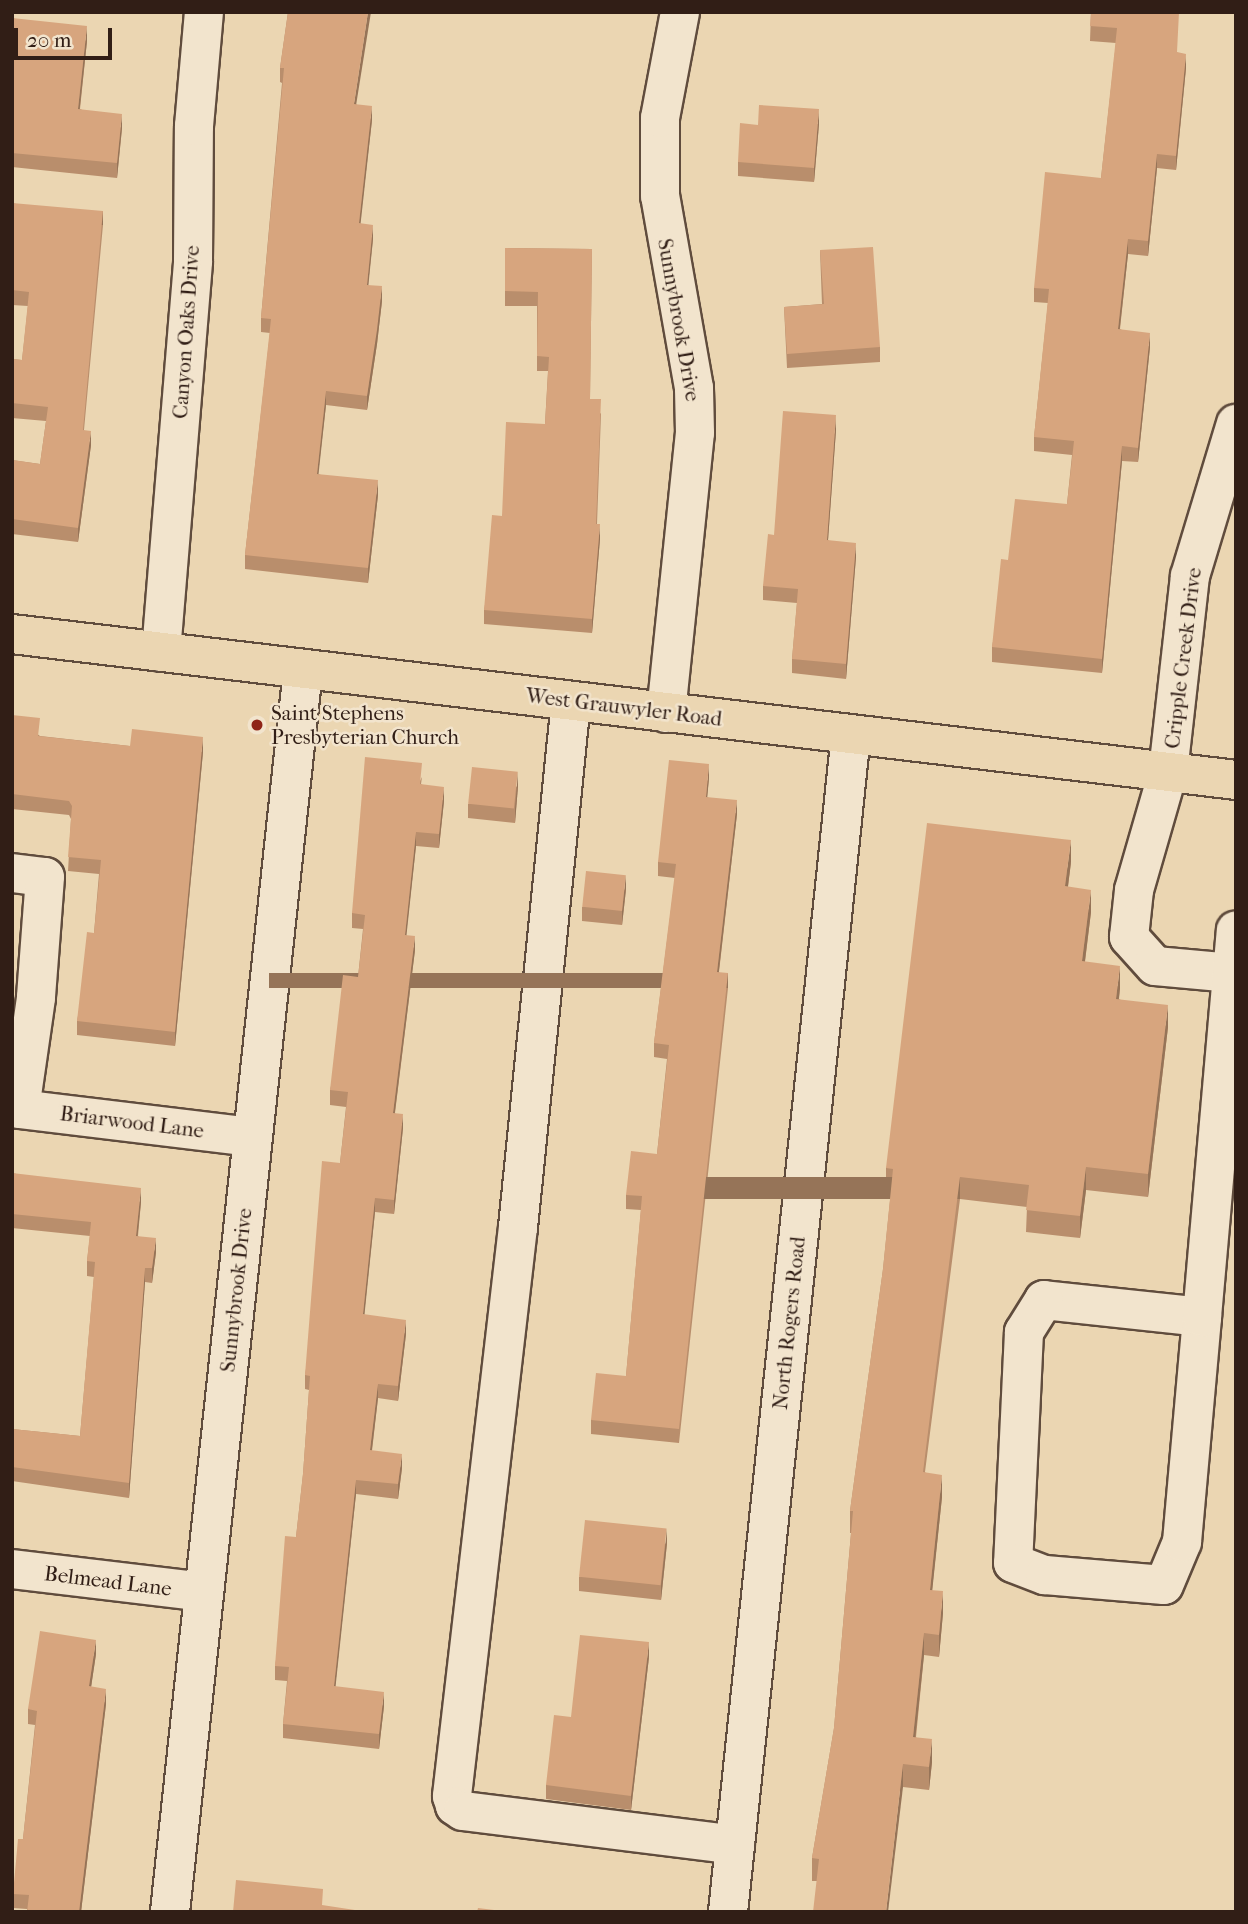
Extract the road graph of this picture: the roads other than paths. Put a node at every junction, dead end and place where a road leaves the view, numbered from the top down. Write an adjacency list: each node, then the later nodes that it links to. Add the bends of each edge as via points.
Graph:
1 (204, 12): 5 (street, Canyon Oaks Drive, via 194,126 193,261)
2 (680, 12): 8 (street, Sunnybrook Drive, via 660,118 659,183 668,262 694,388 695,433)
3 (1236, 424): 10 (street, Cripple Creek Drive, via 1191,576)
4 (12, 634): 5 (main road, West Grauwyler Road)
5 (161, 652): 6 (main road, West Grauwyler Road)
6 (303, 669): 7 (main road, West Grauwyler Road); 16 (street, Sunnybrook Drive)
7 (571, 701): 8 (main road, West Grauwyler Road); 20 (street, via 518,1227 452,1796 463,1811)
8 (666, 713): 9 (main road, West Grauwyler Road)
9 (851, 734): 10 (main road, West Grauwyler Road); 20 (street, North Rogers Road)
10 (1168, 772): 11 (main road, West Grauwyler Road); 14 (street, Cripple Creek Drive, via 1134,890 1129,937 1155,966)
11 (1236, 780)
12 (12, 873): 15 (street, via 45,877 36,998)
13 (1236, 930): 14 (street)
14 (1232, 973): 17 (street)
15 (16, 1108): 16 (street, Briarwood Lane)
16 (253, 1137): 19 (street, Sunnybrook Drive)
17 (1202, 1317): 17 (street, via 1182,1542 1164,1585 1045,1575 1013,1563 1024,1332 1044,1300)
18 (12, 1569): 19 (street, Belmead Lane)
19 (204, 1592): 21 (street, Sunnybrook Drive)
20 (735, 1845): 22 (street, North Rogers Road)
21 (170, 1912)
22 (728, 1912)

